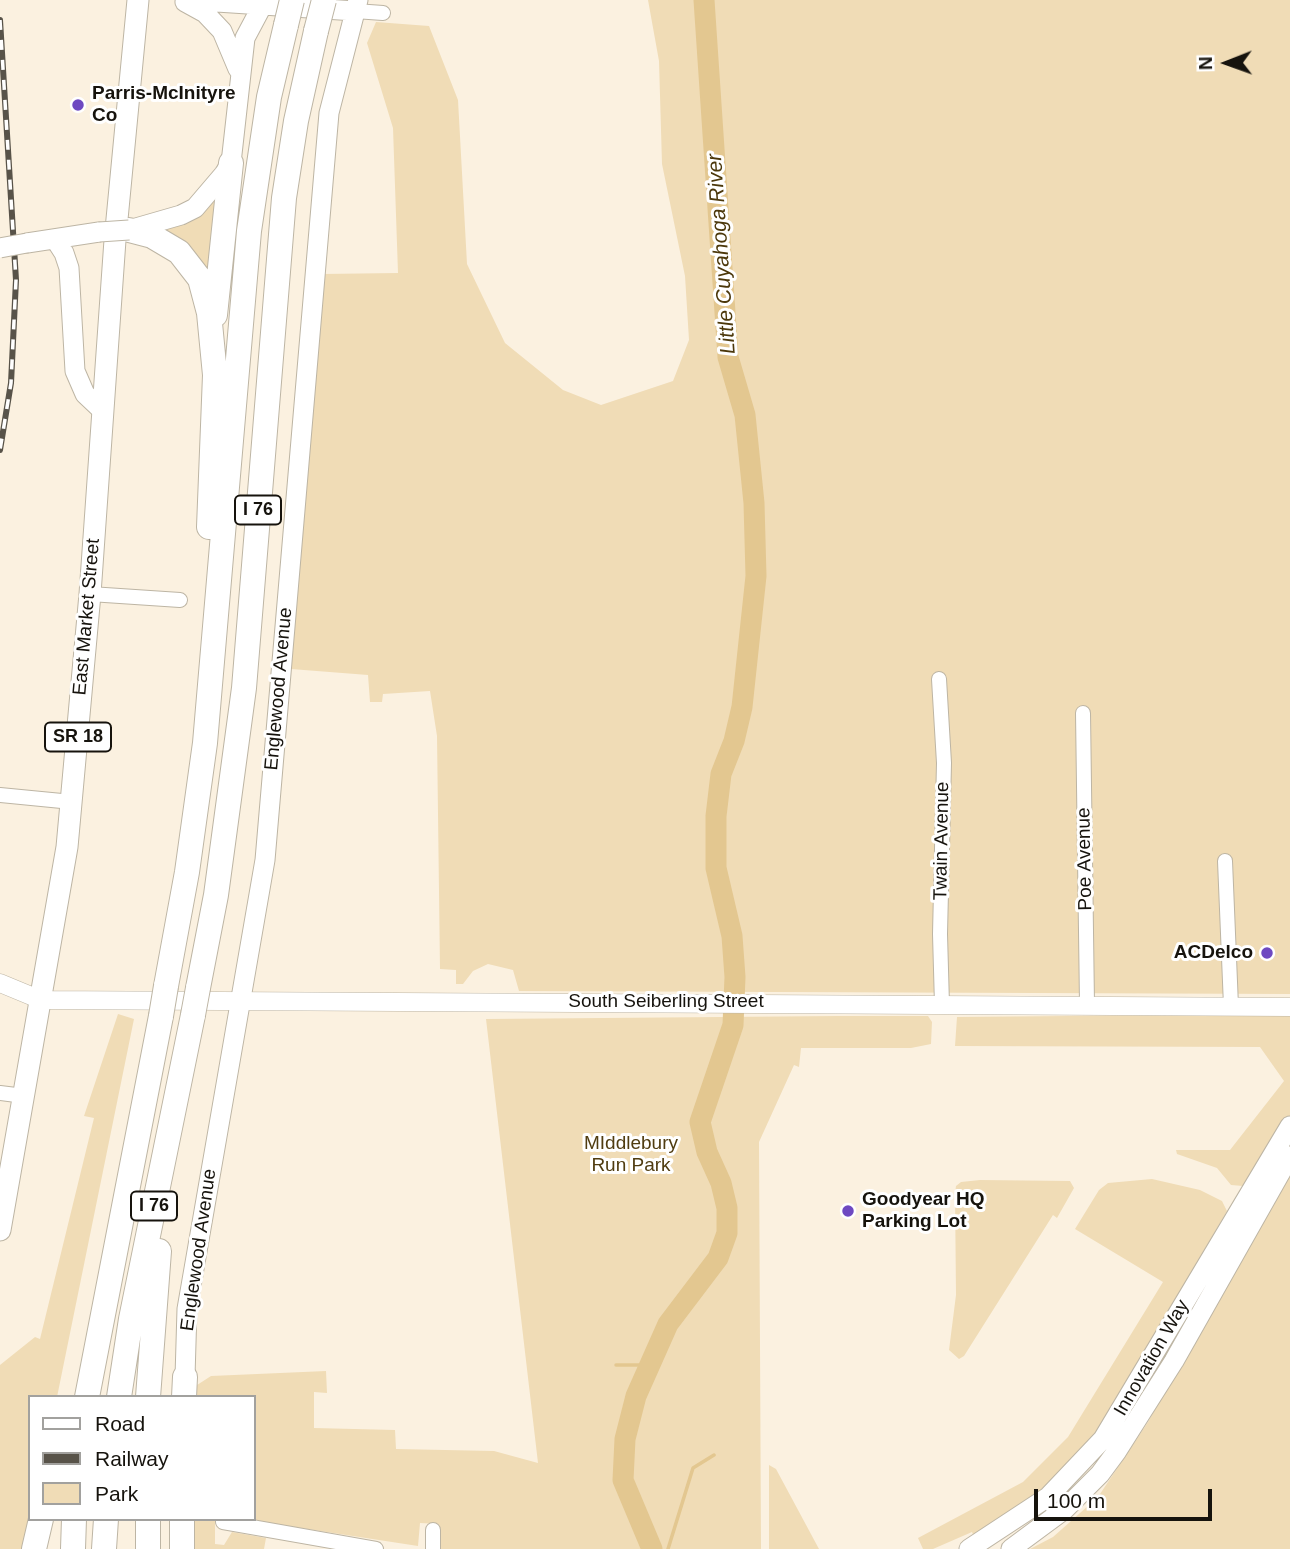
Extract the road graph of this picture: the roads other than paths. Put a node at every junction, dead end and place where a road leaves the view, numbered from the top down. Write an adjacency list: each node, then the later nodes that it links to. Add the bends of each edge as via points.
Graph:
1 (138, 0): 14 (main road, East Market Street / SR 18)
2 (183, 0): 5 (main road); 8 (main road, via 205,13 222,31)
3 (292, 0): 19 (highway, I 76, bridge, via 267,110 249,231)
4 (324, 0): 33 (highway, I 76, bridge, via 284,198 244,688 218,881)
5 (262, 6): 6 (main road); 8 (main road, via 248,29)
6 (356, 6): 7 (street); 25 (main road, Englewood Avenue, via 329,113 265,860)
7 (383, 13)
8 (239, 73): 9 (main road)
9 (231, 163): 10 (main road, via 195,208); 13 (highway)
10 (129, 230): 11 (main road, bridge); 13 (highway, via 166,243 188,261 202,288)
11 (55, 239): 12 (main road, bridge); 14 (main road, via 69,268 75,372 85,394)
12 (0, 248)
13 (213, 337): 19 (highway)
14 (103, 411): 15 (main road, East Market Street / SR 18)
15 (90, 594): 16 (street); 21 (main road, East Market Street / SR 18)
16 (180, 600)
17 (939, 678): 26 (street, Twain Avenue, via 944,763)
18 (1083, 713): 27 (street, Poe Avenue)
19 (205, 743): 35 (highway, I 76, bridge, via 187,872)
20 (0, 795): 21 (street)
21 (72, 802): 24 (main road, East Market Street / SR 18)
22 (1225, 861): 28 (street)
23 (0, 983): 24 (street)
24 (41, 1000): 25 (street, South Seiberling Street); 31 (main road, East Market Street / SR 18)
25 (242, 1001): 26 (street, South Seiberling Street); 37 (main road, Englewood Avenue, via 187,1309)
26 (943, 1004): 27 (street, South Seiberling Street)
27 (1087, 1004): 28 (street, South Seiberling Street)
28 (1231, 1006): 29 (street, South Seiberling Street)
29 (1290, 1007)
30 (0, 1093): 31 (street)
31 (23, 1096): 36 (main road, East Market Street / SR 18)
32 (1290, 1126): 56 (main road, Innovation Way, via 1103,1439 1048,1497)
33 (167, 1143): 40 (highway, I 76); 41 (highway)
34 (1290, 1156): 57 (main road, Innovation Way, via 1118,1451 1065,1509)
35 (120, 1217): 38 (highway); 39 (highway, I 76)
36 (0, 1230)
37 (185, 1387)
38 (72, 1395)
39 (87, 1395)
40 (119, 1395)
41 (148, 1395)
42 (41, 1521): 49 (highway)
43 (74, 1521): 50 (highway)
44 (106, 1521): 51 (highway)
45 (148, 1521): 52 (highway)
46 (182, 1521): 53 (highway)
47 (223, 1522): 54 (street)
48 (433, 1530): 55 (street)
49 (34, 1549)
50 (73, 1549)
51 (104, 1549)
52 (148, 1549)
53 (182, 1549)
54 (376, 1549)
55 (433, 1549)
56 (969, 1549)
57 (1011, 1549)

